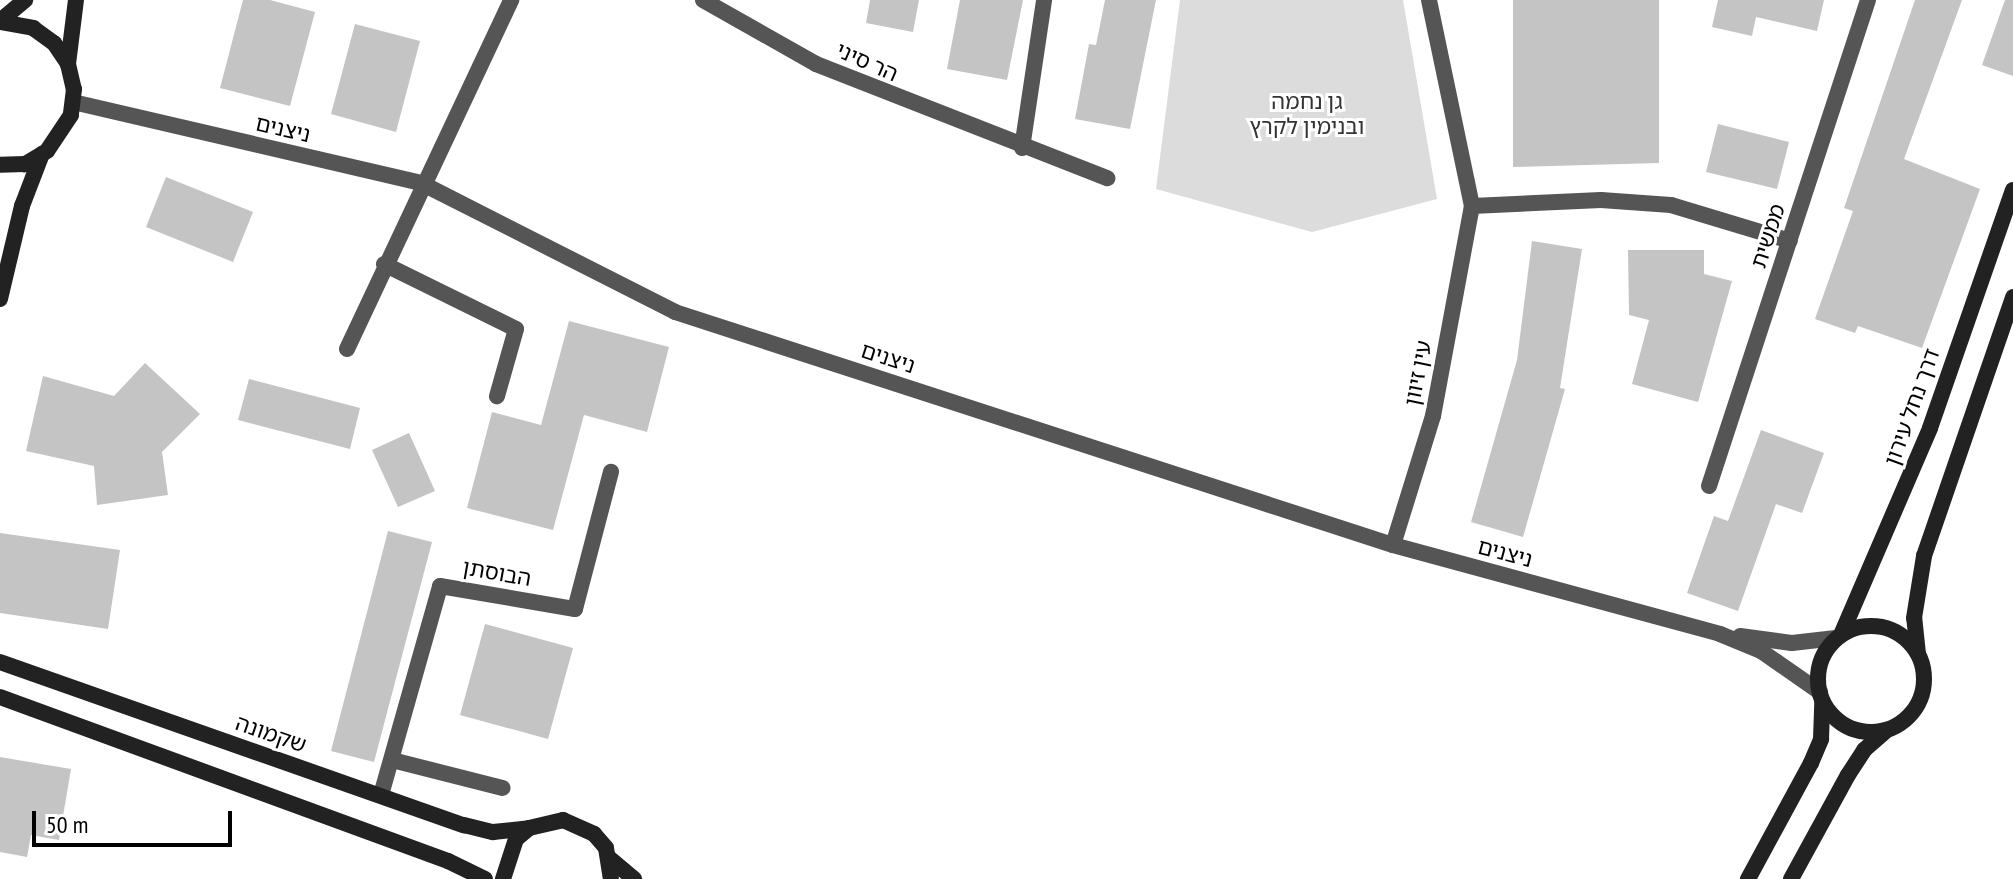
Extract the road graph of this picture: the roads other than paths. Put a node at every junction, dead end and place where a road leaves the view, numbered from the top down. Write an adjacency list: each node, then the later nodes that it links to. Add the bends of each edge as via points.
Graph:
1 (25, 0): 8 (street)
2 (76, 0): 9 (street)
3 (511, 0): 15 (street)
4 (703, 0): 11 (street, הר סיני, via 816,64)
5 (1044, 0): 11 (street)
6 (1429, 0): 17 (street, עין זיוון)
7 (1868, 0): 18 (street, ממשית)
8 (0, 22): 9 (street, via 33,28 54,43)
9 (68, 64): 10 (street)
10 (73, 102): 12 (street, via 63,132); 15 (street, ניצנים)
11 (1022, 148): 14 (street, הר סיני)
12 (42, 154): 13 (street, via 25,164); 21 (street, via 22,206)
13 (0, 165)
14 (1107, 178)
15 (421, 183): 19 (street); 26 (street, ניצנים, via 675,312)
16 (2013, 190): 28 (street, דרך נחל עירון, via 1930,428)
17 (1472, 206): 18 (street, via 1601,200 1671,205); 26 (street, עין זיוון, via 1433,416)
18 (1790, 241): 25 (street, ממשית)
19 (384, 264): 22 (street); 23 (street, via 516,329)
20 (2013, 297): 29 (street, via 1924,556 1914,618)
21 (0, 299)
22 (347, 349)
23 (497, 396)
24 (611, 472): 34 (street, הבוסתן, via 575,609 440,586)
25 (1709, 486)
26 (1393, 545): 27 (street, ניצנים)
27 (1703, 630): 28 (street, ניצנים, via 1792,643); 31 (street, ניצנים, via 1761,651)
28 (1838, 637): 29 (street, via 1878,625 1903,636); 31 (street, via 1819,666)
29 (1918, 654): 33 (street, via 1922,696 1902,722)
30 (0, 662): 36 (street, שקמונה)
31 (1821, 696): 33 (street, via 1844,725 1860,731); 43 (street, via 1821,739)
32 (0, 697): 39 (street)
33 (1888, 730): 44 (street, via 1875,738 1848,775)
34 (392, 760): 35 (street); 36 (street, הבוסתן)
35 (503, 788)
36 (381, 795): 37 (street, שקמונה, via 493,832)
37 (529, 828): 38 (street, שקמונה, via 554,821 580,825 594,834); 40 (street, via 508,851)
38 (609, 858): 41 (street); 42 (street)
39 (485, 879)
40 (503, 879)
41 (611, 879)
42 (634, 879)
43 (1748, 879)
44 (1791, 879)

